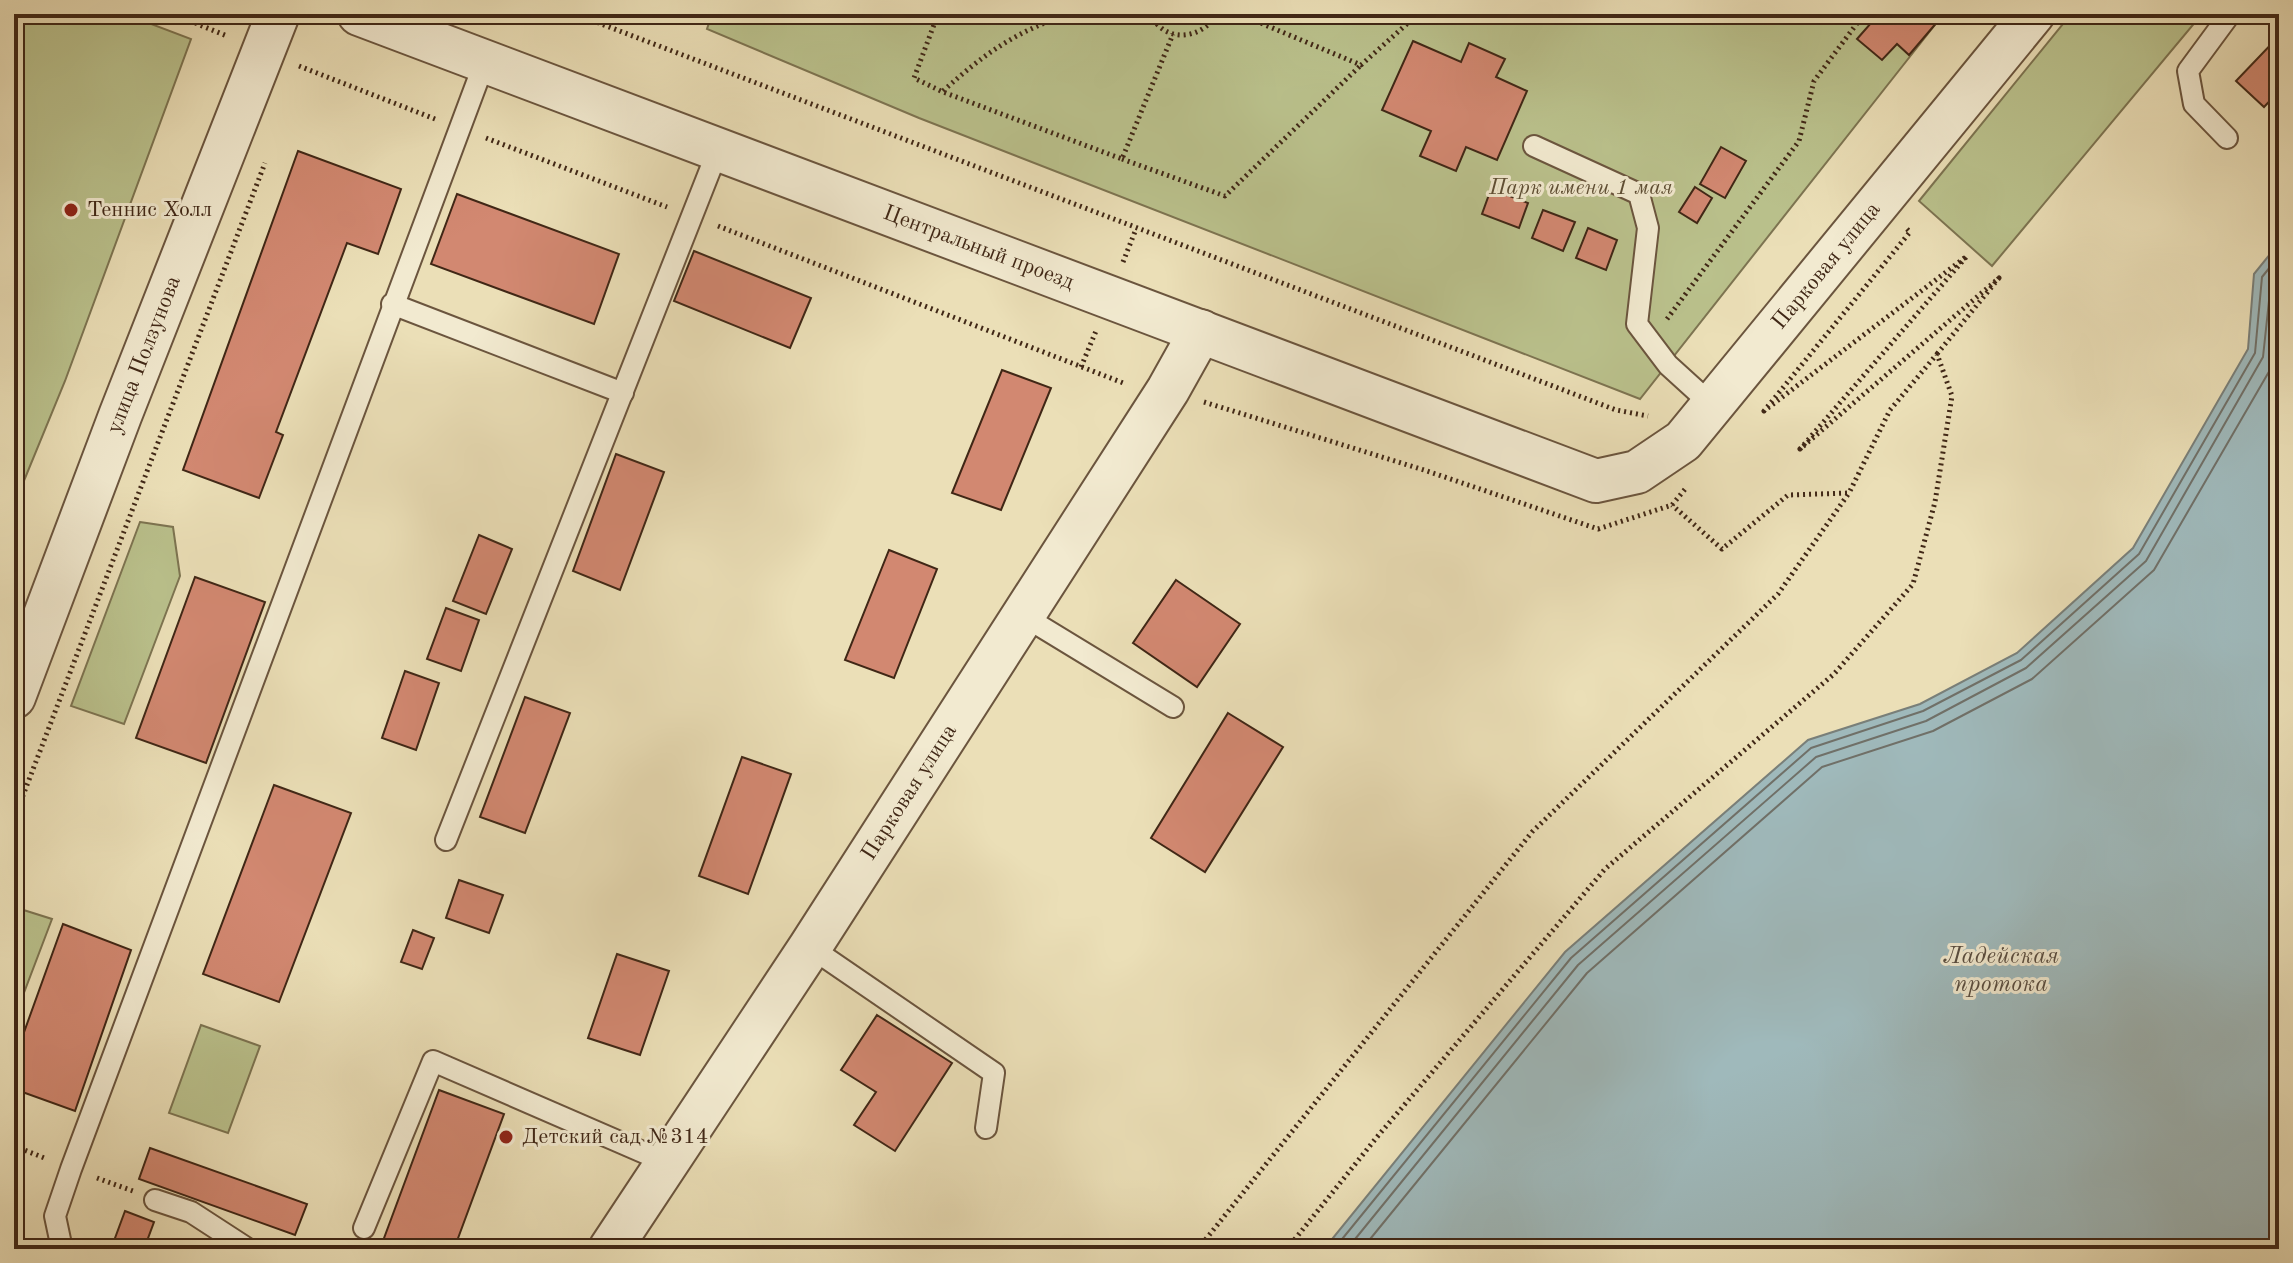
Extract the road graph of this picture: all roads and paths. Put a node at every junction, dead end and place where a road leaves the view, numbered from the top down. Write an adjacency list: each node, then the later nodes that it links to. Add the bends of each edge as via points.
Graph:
1 (173, 14): 14 (path)
2 (359, 14): 15 (street, Центральный проезд)
3 (575, 14): 30 (path, via 1616,410 1655,417)
4 (938, 14): 18 (path, via 914,78)
5 (1071, 14): 18 (path, via 1013,35)
6 (1150, 14): 13 (path)
7 (1217, 14): 13 (path, via 1197,33)
8 (1239, 14): 16 (path)
9 (1418, 14): 16 (path)
10 (1864, 14): 30 (path, via 1814,81 1799,141 1663,324 1681,347)
11 (2033, 14): 33 (street, Парковая улица)
12 (2230, 14): 20 (lane, via 2188,71 2194,104)
13 (1173, 34): 24 (path)
14 (281, 44): 17 (path); 19 (path); 37 (street, улица Ползунова, via 120,416)
15 (485, 61): 19 (lane); 22 (street, Центральный проезд)
16 (1361, 65): 24 (path, via 1225,196)
17 (296, 82)
18 (943, 92): 24 (path)
19 (459, 128): 25 (path); 27 (lane)
20 (2227, 138)
21 (1534, 146): 30 (lane, via 1639,194 1648,228 1637,324)
22 (718, 150): 25 (lane); 28 (street, Центральный проезд)
23 (268, 155): 39 (path)
24 (1122, 159)
25 (691, 216): 31 (path, via 1137,388); 32 (lane)
26 (1903, 226): 29 (path, via 1910,232 1764,411 1967,256 1800,449 1999,278)
27 (392, 304): 32 (lane); 46 (lane, via 67,1181 55,1216)
28 (1201, 331): 31 (street, Парковая улица); 34 (street, Центральный проезд)
29 (1937, 354): 35 (path, via 1890,410); 50 (path, via 1952,396 1935,502 1913,584 1834,674 1605,869)
30 (1677, 374): 33 (lane)
31 (1168, 390): 35 (path, via 1598,529 1672,505 1722,549 1788,495); 36 (street, Парковая улица)
32 (623, 393): 40 (lane)
33 (1712, 405): 34 (street, Парковая улица, via 1683,441 1637,472)
34 (1596, 481)
35 (1849, 493): 49 (path, via 1778,594 1532,832)
36 (1022, 615): 38 (lane); 41 (street, Парковая улица)
37 (14, 697)
38 (1173, 707)
39 (14, 819)
40 (446, 840)
41 (810, 947): 42 (lane, via 994,1073); 43 (street, Парковая улица)
42 (986, 1128)
43 (668, 1163): 45 (lane, via 433,1061); 48 (street, Парковая улица)
44 (155, 1200): 47 (lane, via 191,1212)
45 (364, 1228)
46 (62, 1249)
47 (248, 1249)
48 (610, 1249)
49 (1198, 1249)
50 (1287, 1249)

